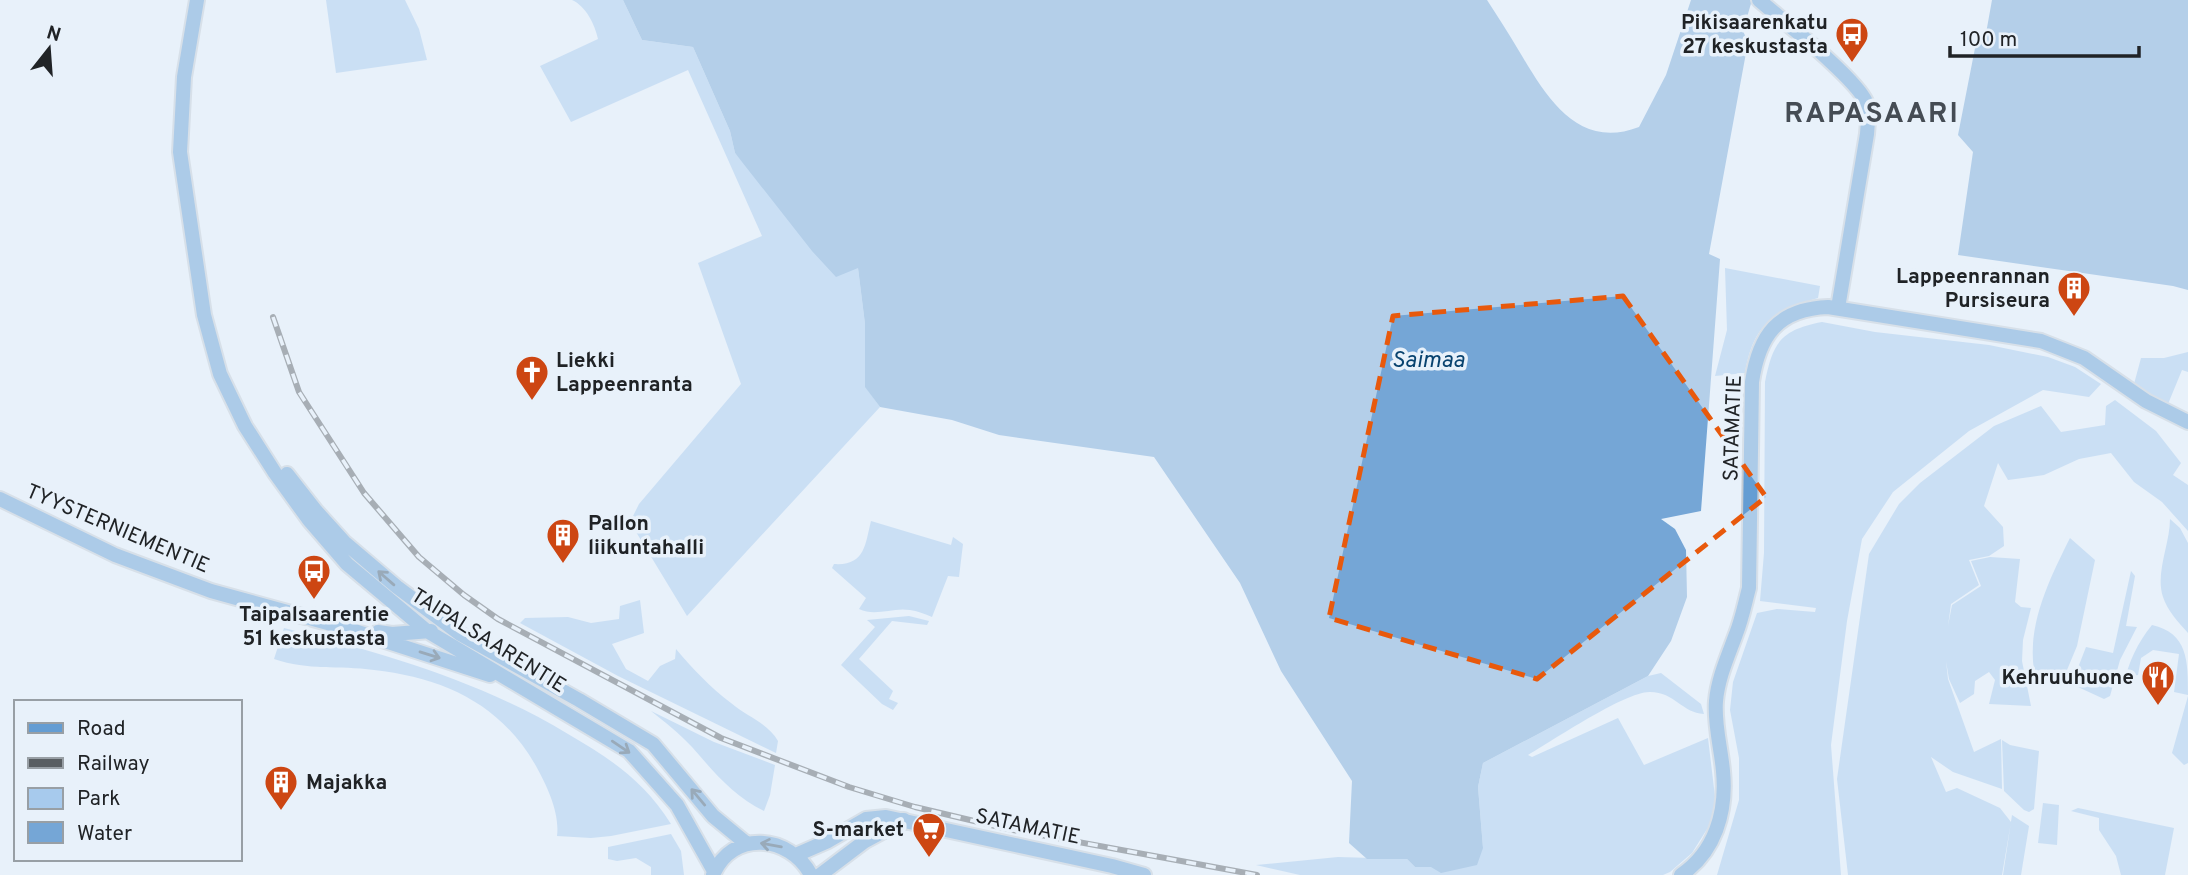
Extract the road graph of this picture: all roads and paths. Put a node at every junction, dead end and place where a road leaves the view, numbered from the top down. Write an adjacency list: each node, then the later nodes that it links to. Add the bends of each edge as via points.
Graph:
1 (197, 0): 4 (street, TAIPALSAARENTIE, via 184,77 180,152)
2 (1759, 1): 3 (street, via 1854,84 1866,101 1867,134)
3 (1838, 308): 5 (street, SATAMATIE, via 2041,341 2084,358 2146,401); 18 (street, SATAMATIE, via 1796,311 1783,319 1762,343 1755,360 1749,588 1716,702 1723,804 1712,841)
4 (204, 315): 8 (street, TAIPALSAARENTIE, via 220,374 275,473 346,564); 9 (street, TAIPALSAARENTIE, one-way to 4, via 344,542 316,511 251,424)
5 (2188, 422)
6 (0, 499): 7 (street, TYYSTERNIEMENTIE, via 174,578)
7 (342, 627): 8 (street, TYYSTERNIEMENTIE, via 392,634); 10 (street, TYYSTERNIEMENTIE, one-way to 10)
8 (428, 631): 9 (street, TYYSTERNIEMENTIE); 10 (street, TAIPALSAARENTIE)
9 (460, 634): 12 (street, TAIPALSAARENTIE, one-way to 9, via 713,816 653,744)
10 (524, 687): 14 (street, TAIPALSAARENTIE, one-way to 14, via 629,751 677,805)
11 (904, 820): 13 (street, SATAMATIE, via 866,819); 16 (street, via 865,841); 17 (street, SATAMATIE)
12 (747, 845): 13 (street, one-way to 12, via 767,842); 14 (street, via 728,855)
13 (796, 855): 15 (street)
14 (714, 873)
15 (811, 875)
16 (820, 875)
17 (1143, 875)
18 (1681, 875)

